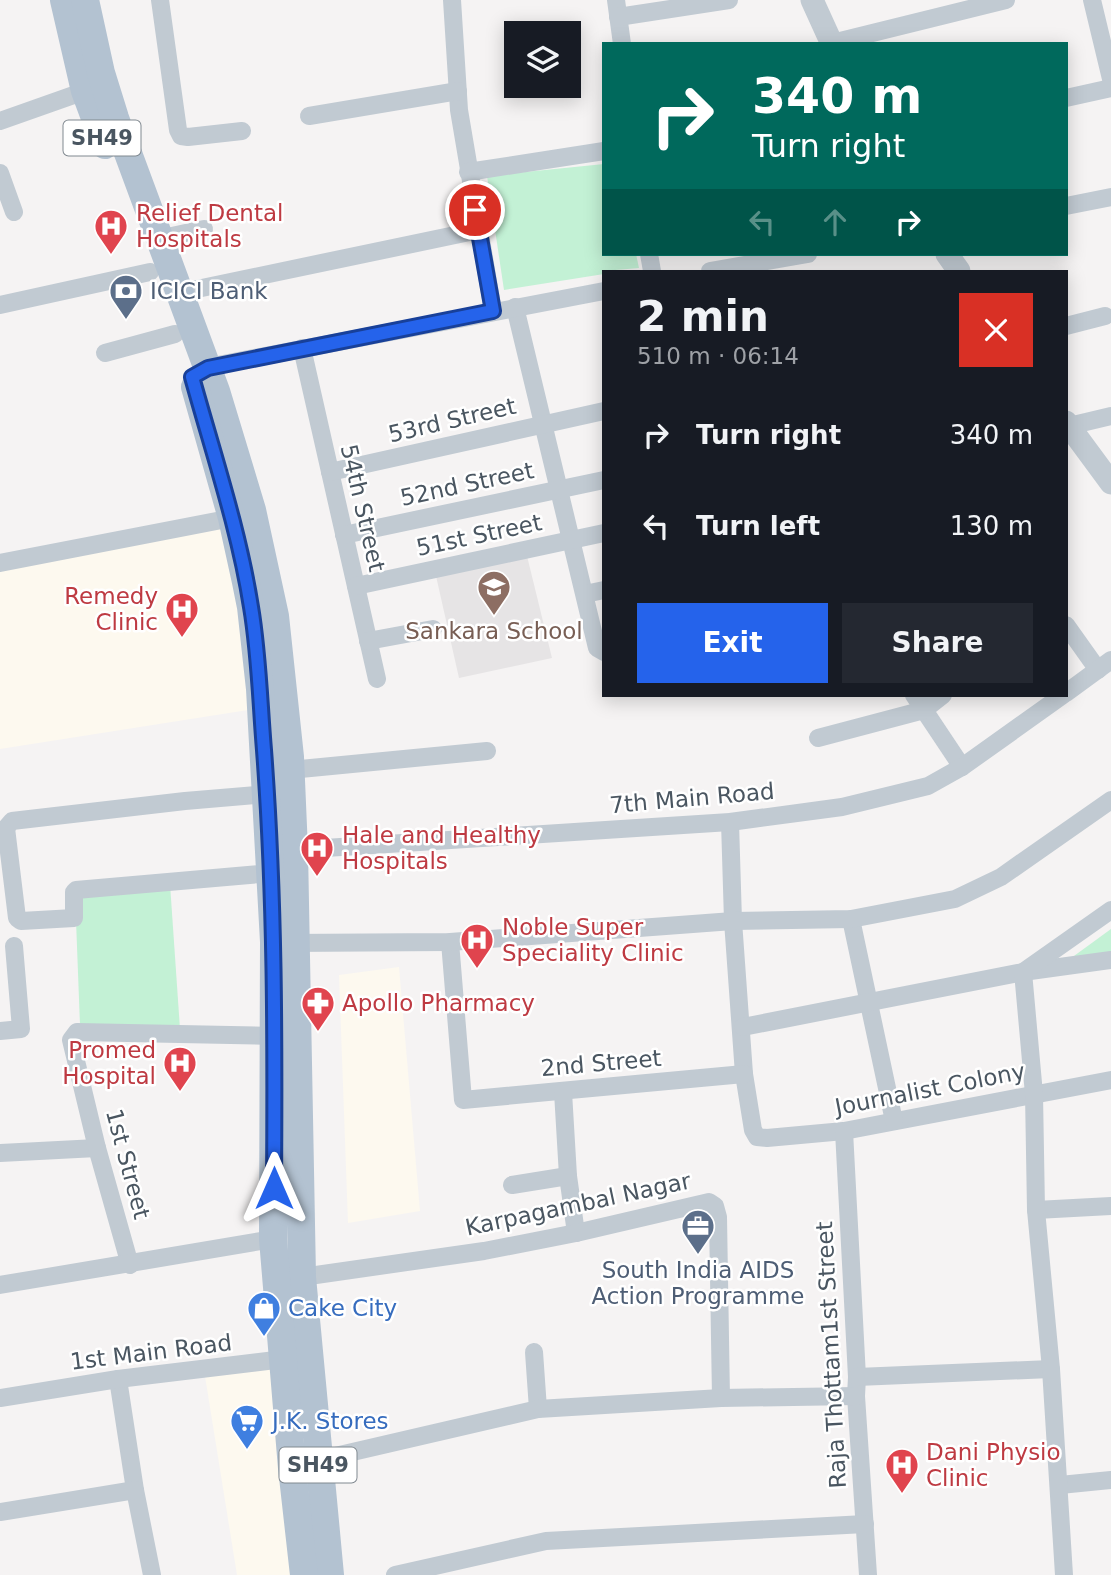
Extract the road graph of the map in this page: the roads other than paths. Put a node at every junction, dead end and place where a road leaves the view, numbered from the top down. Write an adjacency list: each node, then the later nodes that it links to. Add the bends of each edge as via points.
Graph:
1 (64, 0): 15 (main road, SH49)
2 (85, 0): 29 (main road, SH49, via 101,73)
3 (160, 0): 20 (street, via 180,133 188,137)
4 (452, 0): 16 (street)
5 (729, 0): 9 (street)
6 (812, 0): 11 (street)
7 (1006, 0): 12 (street)
8 (1092, 0): 13 (street)
9 (617, 8): 10 (street)
10 (621, 42)
11 (832, 42)
12 (836, 42)
13 (1111, 79)
14 (1111, 88): 17 (street)
15 (85, 91): 19 (street); 32 (main road, SH49)
16 (458, 91): 18 (street); 22 (street)
17 (1068, 98)
18 (309, 116)
19 (0, 121)
20 (242, 131)
21 (602, 152): 22 (street)
22 (468, 172): 28 (street)
23 (0, 173): 26 (street)
24 (1111, 197): 25 (street)
25 (1068, 206)
26 (14, 212)
27 (204, 229): 29 (street)
28 (479, 230): 34 (street); 37 (street)
29 (158, 239): 34 (main road, SH49)
30 (798, 261): 31 (street)
31 (719, 270)
32 (150, 272): 35 (street); 40 (main road, SH49)
33 (602, 291): 36 (street)
34 (178, 293): 43 (main road, SH49)
35 (0, 305)
36 (515, 307): 37 (street); 47 (street)
37 (493, 311): 41 (street)
38 (1105, 316): 39 (street)
39 (1068, 325)
40 (175, 334): 42 (street); 43 (main road, SH49)
41 (302, 348): 43 (street); 49 (street, 54th Street)
42 (105, 353)
43 (200, 372): 53 (main road, SH49); 74 (main road, SH49, via 252,510 273,601)
44 (602, 411): 47 (street, 53rd Street)
45 (1111, 416): 46 (street)
46 (1068, 424)
47 (544, 425): 49 (street, 53rd Street); 52 (street)
48 (1068, 425): 51 (street)
49 (330, 472): 55 (street, 54th Street)
50 (602, 480): 52 (street, 52nd Street)
51 (1111, 483)
52 (559, 489): 55 (street, 52nd Street); 56 (street)
53 (232, 518): 57 (street); 75 (main road, SH49, via 251,607)
54 (602, 533): 56 (street, 51st Street)
55 (344, 535): 58 (street, 54th Street)
56 (571, 540): 58 (street, 51st Street); 60 (street)
57 (0, 563)
58 (356, 586): 63 (street, 54th Street)
59 (602, 590): 60 (street)
60 (584, 594): 64 (street, via 597,648)
61 (1068, 627): 65 (street)
62 (433, 629): 63 (street)
63 (368, 641): 66 (street, 54th Street)
64 (602, 652)
65 (1105, 665): 67 (street, 7th Main Road)
66 (377, 679)
67 (1068, 691)
68 (936, 697): 70 (street)
69 (1060, 697): 73 (street, 7th Main Road)
70 (919, 702): 71 (street); 73 (street)
71 (818, 738)
72 (487, 751): 74 (street)
73 (961, 767): 77 (street, 7th Main Road, via 928,786 842,807)
74 (290, 769): 78 (main road, SH49)
75 (267, 794): 79 (main road, SH49); 79 (street, via 12,821 6,828 21,921 74,918 76,890)
76 (1111, 800): 81 (street, via 1002,877 955,899)
77 (730, 822): 78 (street, 7th Main Road); 82 (street)
78 (294, 850): 84 (main road, SH49)
79 (272, 873): 84 (main road, SH49)
80 (1111, 910): 87 (street)
81 (851, 919): 82 (street); 88 (street)
82 (733, 921): 83 (street); 89 (street)
83 (450, 942): 84 (street); 94 (street, 2nd Street, via 463,1100)
84 (286, 943): 91 (main road, SH49); 107 (main road, SH49)
85 (14, 946): 90 (street, via 21,1029)
86 (1111, 960): 87 (street)
87 (1023, 972): 88 (street); 95 (street)
88 (867, 1003): 89 (street); 96 (street)
89 (743, 1027): 92 (street)
90 (0, 1031)
91 (275, 1035): 98 (street, 1st Street, via 77,1032 71,1040); 105 (main road, SH49)
92 (744, 1074): 94 (street, 2nd Street); 97 (street, Journalist Colony, via 757,1137)
93 (1111, 1080): 95 (street, Journalist Colony)
94 (563, 1092): 100 (street)
95 (1034, 1094): 96 (street, Journalist Colony); 103 (street)
96 (894, 1121): 97 (street, Journalist Colony)
97 (844, 1132): 112 (street, Raja Thottam1st Street)
98 (97, 1148): 99 (street); 106 (street, 1st Street)
99 (0, 1153)
100 (568, 1177): 101 (street); 104 (street)
101 (512, 1185)
102 (1111, 1206): 103 (street)
103 (1035, 1210): 111 (street)
104 (576, 1233): 107 (street, Karpagambal Nagar); 116 (street, Karpagambal Nagar, via 706,1201 715,1206)
105 (273, 1239): 106 (street); 110 (main road, SH49)
106 (130, 1265): 108 (street)
107 (302, 1277): 110 (main road, SH49)
108 (0, 1286)
109 (534, 1352): 117 (street)
110 (297, 1357): 113 (street, 1st Main Road); 118 (main road, SH49); 126 (main road, SH49)
111 (1051, 1369): 112 (street); 120 (street)
112 (857, 1377): 114 (street, Raja Thottam1st Street)
113 (118, 1379): 115 (street, 1st Main Road); 121 (street)
114 (856, 1396): 116 (street); 123 (street, Raja Thottam1st Street)
115 (0, 1398)
116 (721, 1398): 117 (street)
117 (538, 1409): 118 (street)
118 (317, 1460): 127 (main road, SH49)
119 (1111, 1480): 120 (street)
120 (1059, 1485): 130 (street)
121 (135, 1490): 122 (street); 125 (street)
122 (0, 1512)
123 (865, 1524): 124 (street, via 545,1541); 129 (street, Raja Thottam1st Street)
124 (463, 1567): 128 (street)
125 (152, 1575)
126 (304, 1575)
127 (330, 1575)
128 (395, 1575)
129 (868, 1575)
130 (1064, 1575)

